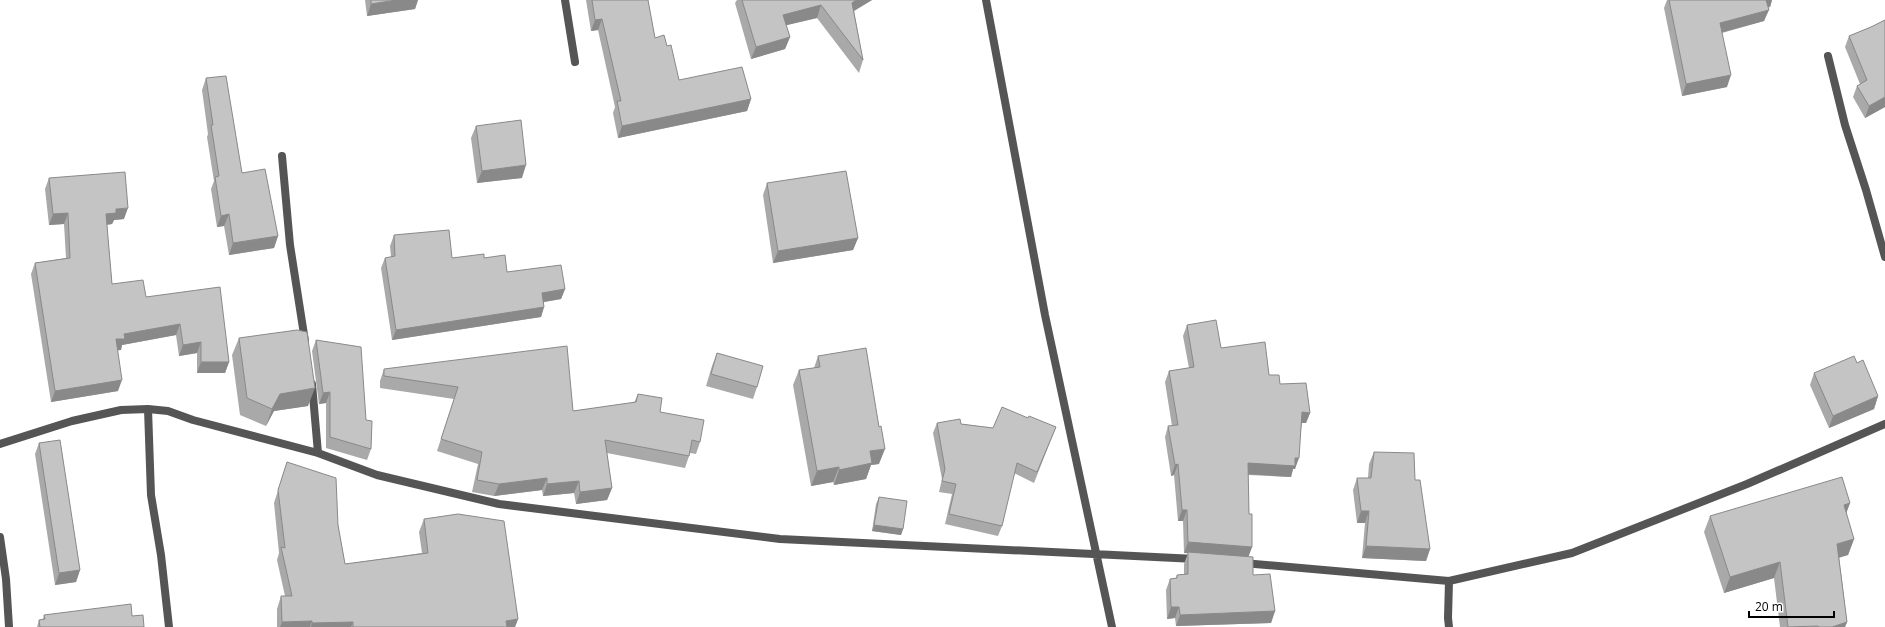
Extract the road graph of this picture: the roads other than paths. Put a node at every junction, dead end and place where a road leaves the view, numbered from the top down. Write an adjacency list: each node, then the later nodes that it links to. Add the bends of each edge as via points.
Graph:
1 (565, 0): 4 (street)
2 (986, 0): 14 (street, via 1045,315)
3 (1828, 56): 6 (street, via 1845,125)
4 (574, 62)
5 (282, 156): 7 (street, via 290,245)
6 (1885, 257)
7 (307, 352)
8 (311, 375): 12 (street)
9 (148, 409): 11 (street, via 121,410 72,421); 12 (street, via 168,411); 19 (street, via 151,495)
10 (1885, 424): 17 (street, via 1747,484 1572,553)
11 (0, 444)
12 (318, 453): 14 (street, via 377,475 530,509 780,539)
13 (0, 537): 18 (street)
14 (1096, 555): 15 (street); 20 (street)
15 (1203, 559)
16 (1233, 562): 17 (street)
17 (1449, 581): 21 (street)
18 (9, 627)
19 (169, 627)
20 (1112, 627)
21 (1449, 627)

